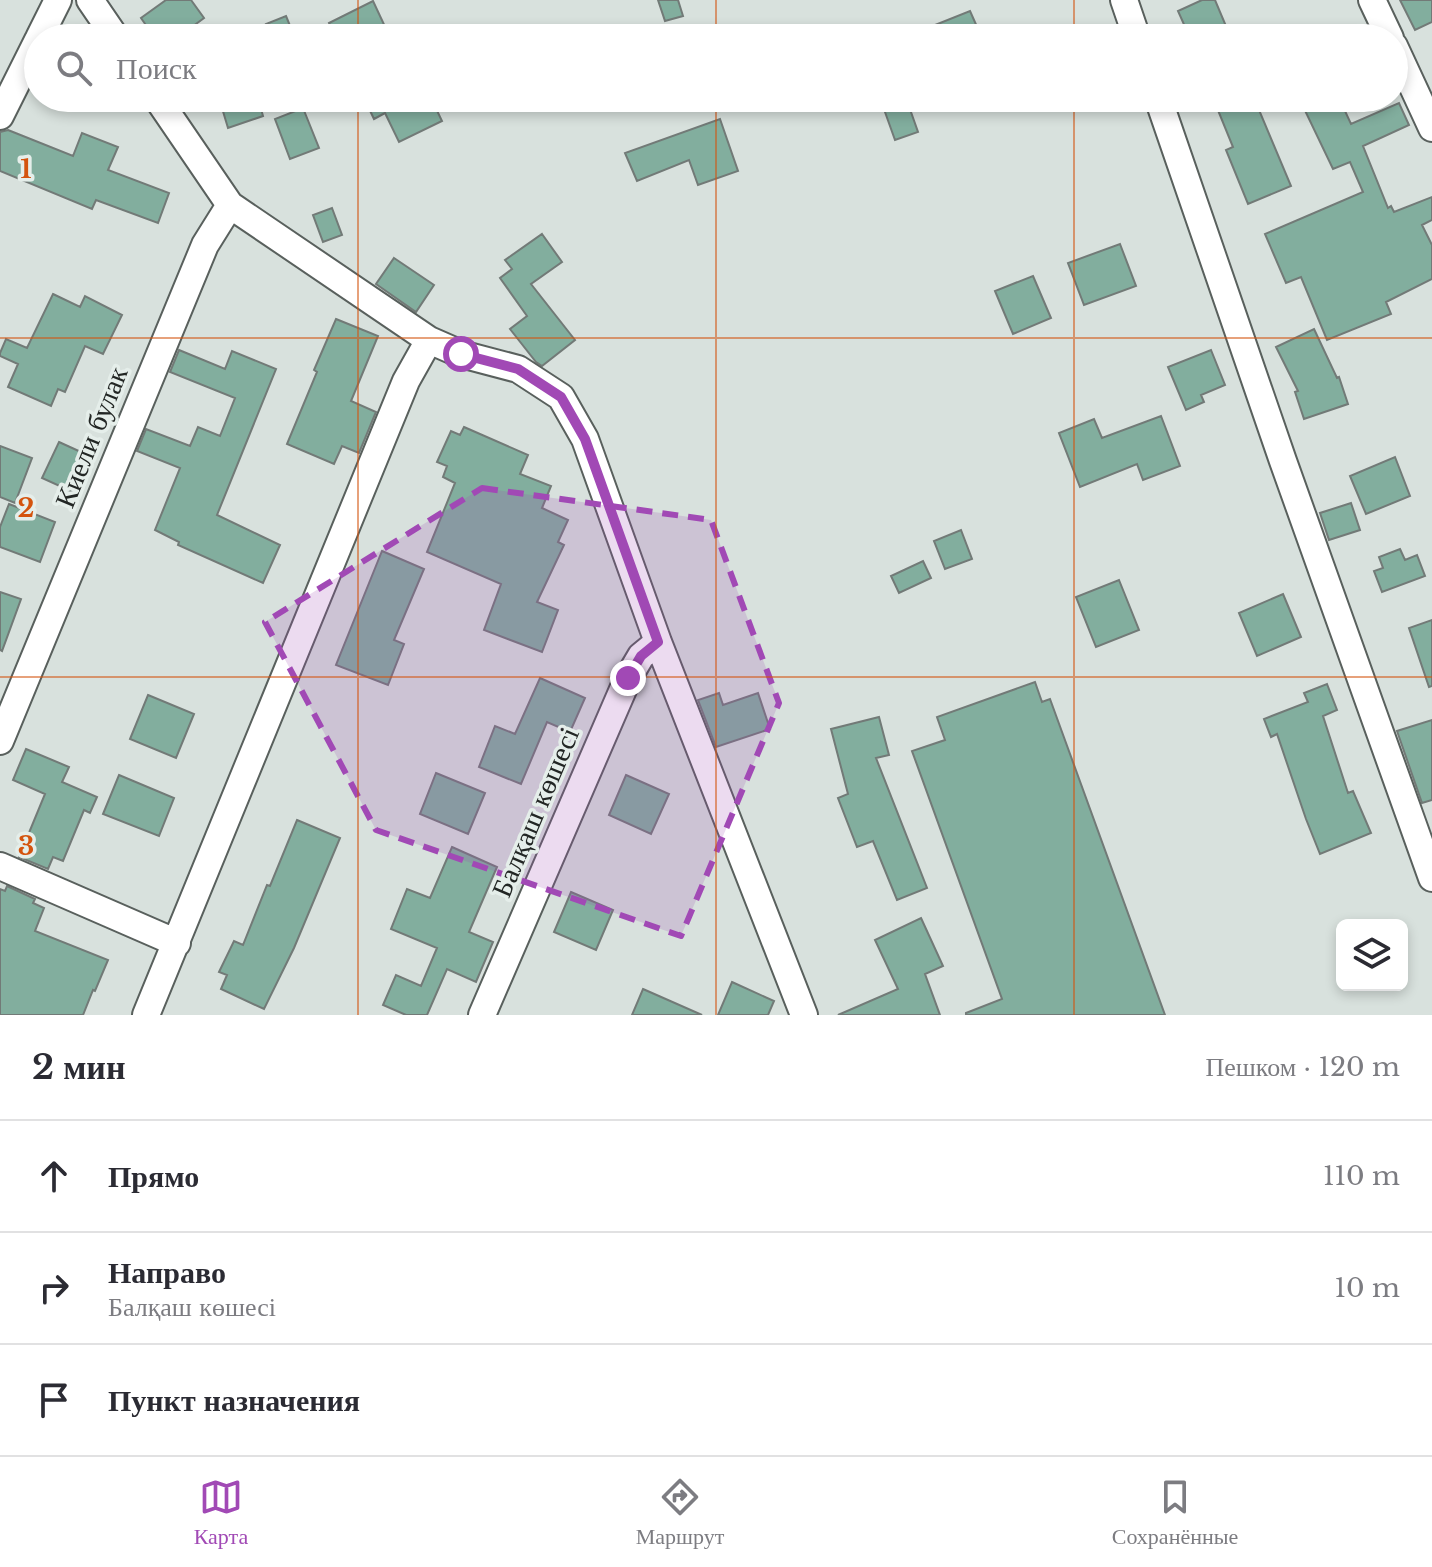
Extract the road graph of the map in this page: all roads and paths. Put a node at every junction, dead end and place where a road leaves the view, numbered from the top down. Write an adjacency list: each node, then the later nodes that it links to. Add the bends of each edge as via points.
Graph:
1 (58, 0): 5 (street)
2 (90, 0): 6 (street)
3 (1124, 0): 7 (street)
4 (1372, 0): 8 (street)
5 (46, 24)
6 (106, 24)
7 (1132, 24)
8 (1383, 24)
9 (24, 69): 13 (street)
10 (1408, 76): 14 (street)
11 (167, 112): 15 (street)
12 (1163, 112): 20 (street)
13 (0, 116)
14 (1432, 128)
15 (230, 205): 16 (street); 18 (street, Киели булак, via 205,245)
16 (429, 340): 17 (street, via 518,369 561,397 585,439); 21 (street, via 406,381)
17 (658, 642): 23 (street, Балқаш көшесі, via 641,656 628,678); 24 (street)
18 (0, 741)
19 (0, 866): 21 (street)
20 (1432, 878)
21 (177, 943): 22 (street)
22 (146, 1015)
23 (482, 1015)
24 (804, 1015)

